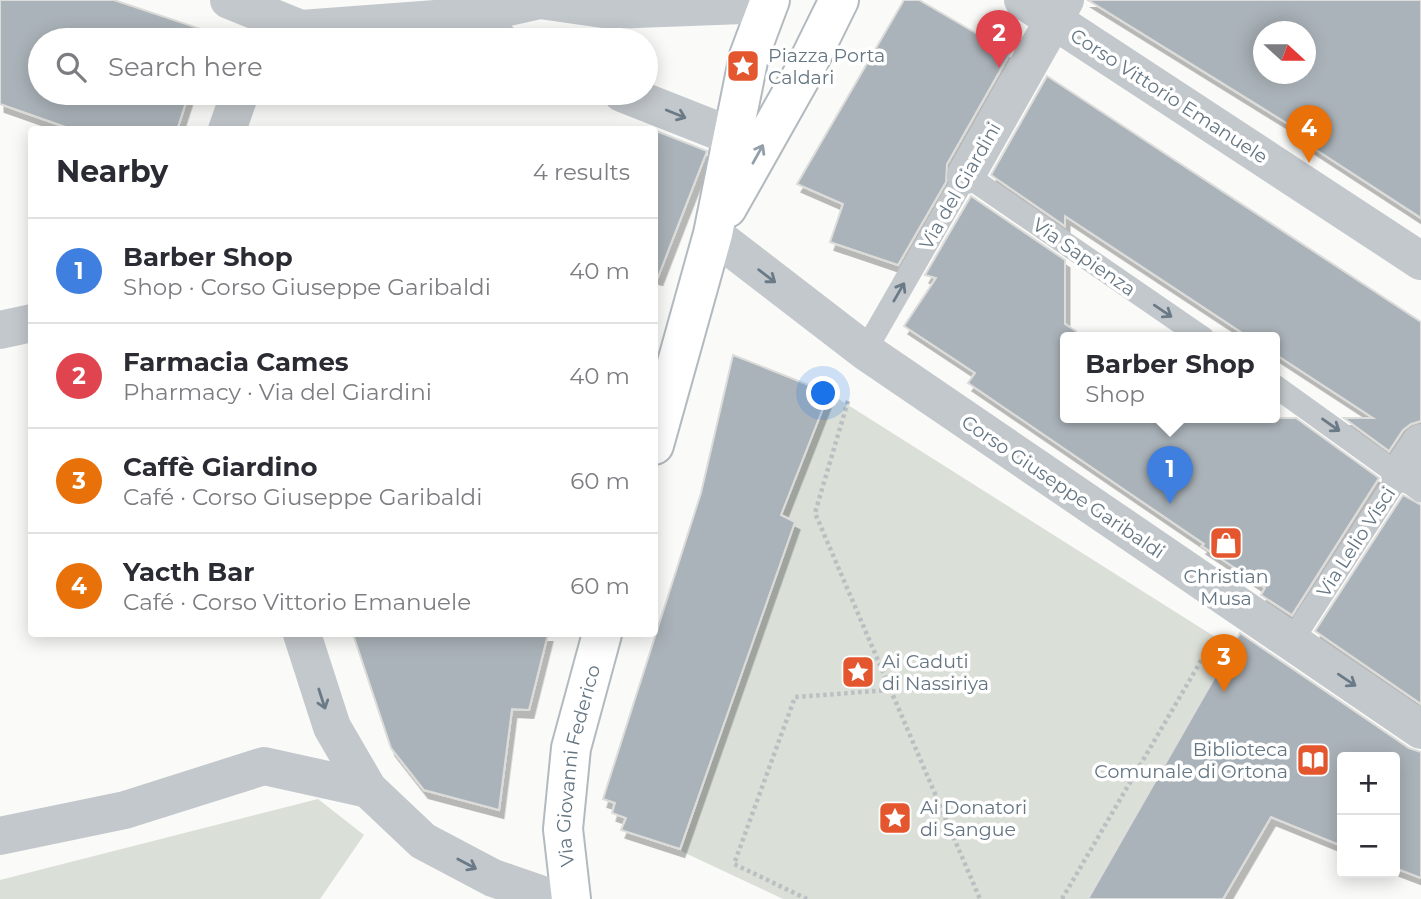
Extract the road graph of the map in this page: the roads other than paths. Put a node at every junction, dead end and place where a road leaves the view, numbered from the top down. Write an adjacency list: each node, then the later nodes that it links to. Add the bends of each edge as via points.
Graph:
1 (229, 0): 8 (street)
2 (540, 0): 5 (street, via 610,10); 7 (street)
3 (839, 0): 16 (street, one-way to 3)
4 (1023, 0): 6 (street, Corso Vittorio Emanuele)
5 (769, 2): 14 (street, via 749,56)
6 (1060, 10): 15 (street, Via del Giardini); 17 (street, Corso Vittorio Emanuele)
7 (462, 17): 9 (street); 10 (street)
8 (279, 28)
9 (358, 28)
10 (480, 28)
11 (236, 105): 13 (street)
12 (652, 105): 14 (street, one-way to 14)
13 (228, 126)
14 (731, 136): 16 (street)
15 (966, 174): 20 (lane, Via Sapienza, one-way to 20); 21 (lane, Via del Giardini, one-way to 15)
16 (713, 234): 21 (street, Corso Giuseppe Garibaldi, one-way to 21); 23 (street)
17 (1421, 261)
18 (28, 324): 19 (street)
19 (0, 330)
20 (1194, 332)
21 (865, 351): 28 (street, Corso Giuseppe Garibaldi)
22 (1280, 390): 25 (lane, one-way to 25)
23 (658, 431)
24 (1421, 443): 25 (street, Via Lelio Visci)
25 (1411, 483): 28 (lane, Via Lelio Visci)
26 (303, 637): 30 (street, one-way to 30, via 332,727)
27 (601, 637): 33 (street, Via Giovanni Federico, via 571,748 564,829)
28 (1291, 642): 29 (street, Corso Giuseppe Garibaldi, one-way to 29)
29 (1421, 730)
30 (368, 789): 31 (street, via 264,766 125,810); 32 (street, one-way to 32, via 424,841 493,878)
31 (0, 836)
32 (554, 899)
33 (571, 899)

